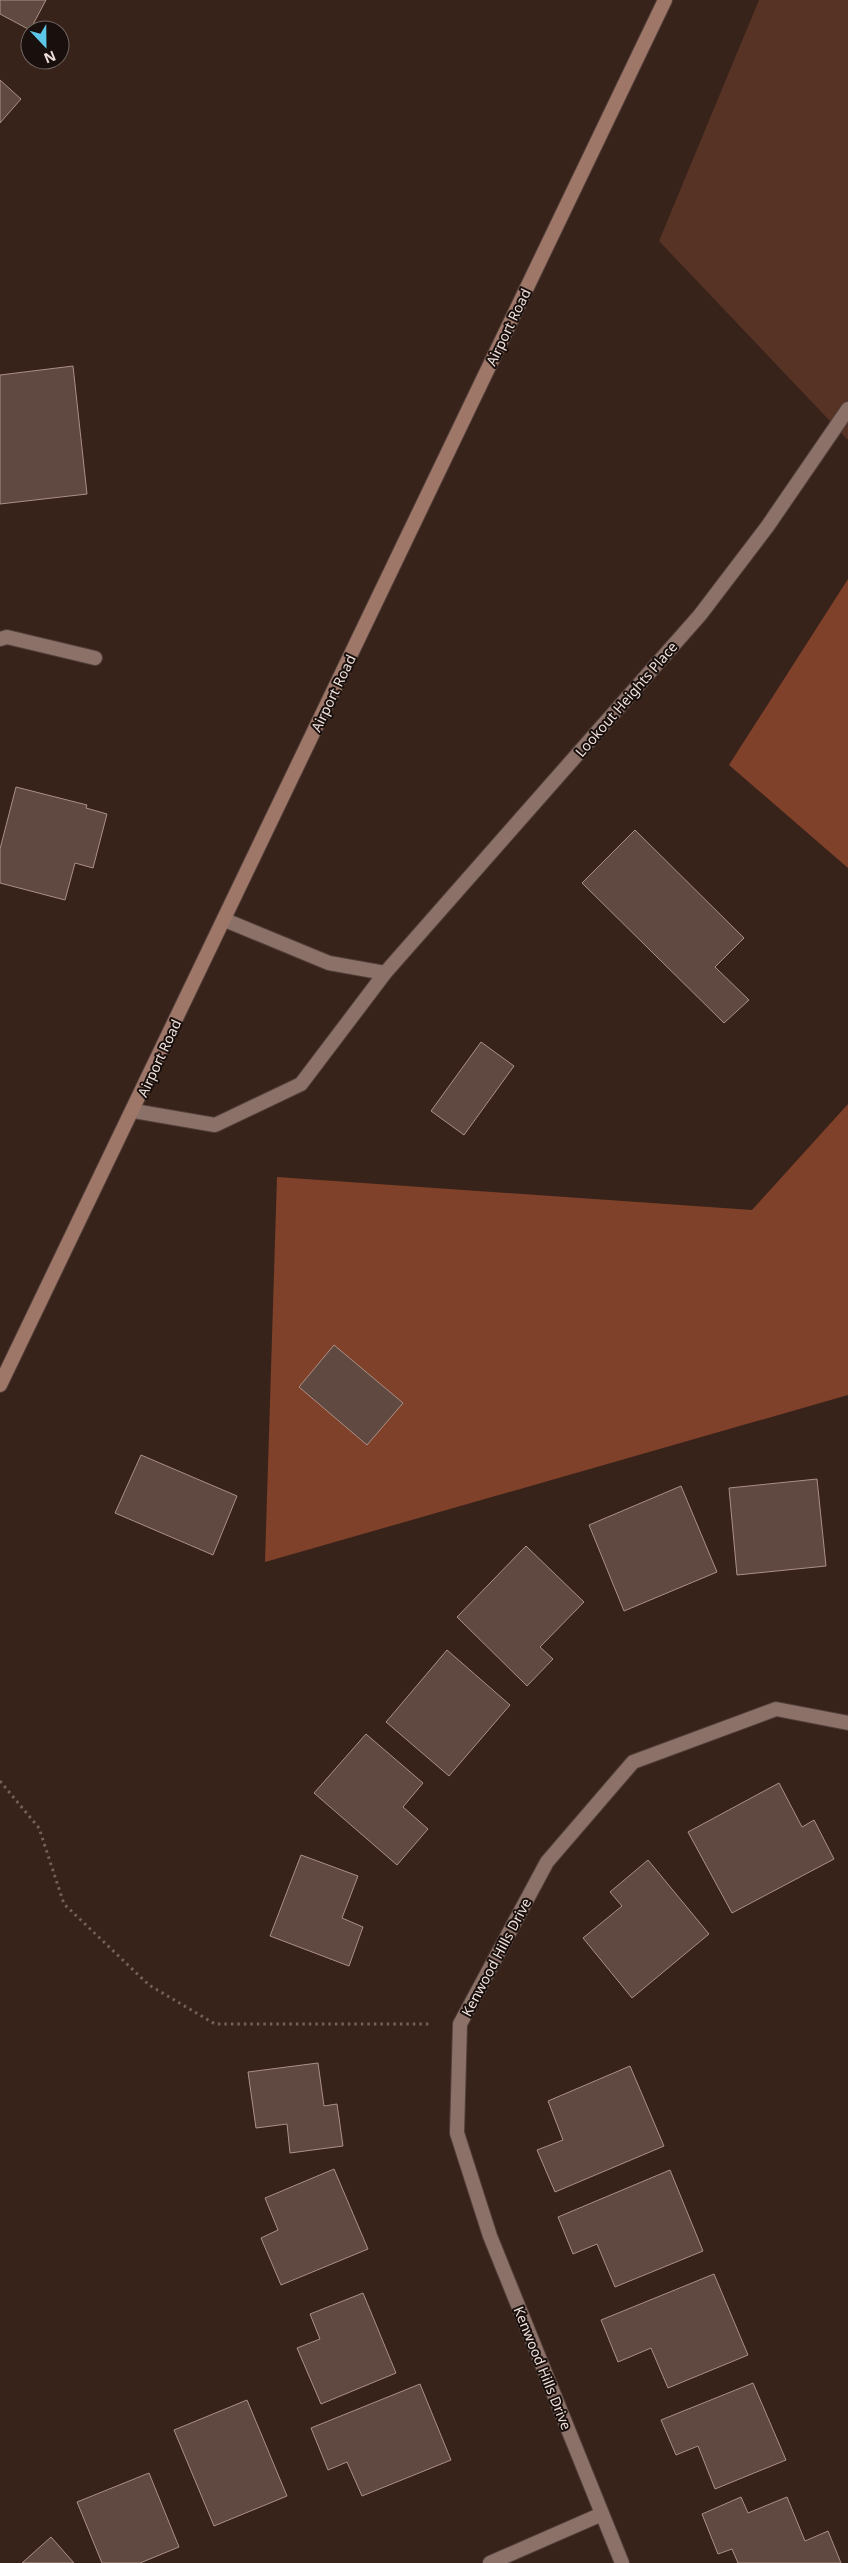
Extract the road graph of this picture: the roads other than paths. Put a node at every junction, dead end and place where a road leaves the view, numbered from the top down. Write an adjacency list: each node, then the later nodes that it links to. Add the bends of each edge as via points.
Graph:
1 (666, 0): 5 (main road, Airport Road)
2 (848, 409): 6 (street, Lookout Heights Place, via 767,527 700,615)
3 (0, 640): 4 (street, via 7,637)
4 (95, 658)
5 (225, 920): 6 (street, via 329,963); 7 (main road, Airport Road)
6 (385, 972): 7 (street, Lookout Heights Place, via 301,1084 215,1126)
7 (134, 1111): 8 (main road, Airport Road)
8 (0, 1385)
9 (848, 1723): 10 (street, Kenwood Hills Drive, via 776,1709 634,1762 547,1862 460,2024 457,2133 490,2236)
10 (602, 2514): 11 (street); 12 (street, Kenwood Hills Drive)
11 (490, 2563)
12 (622, 2563)

